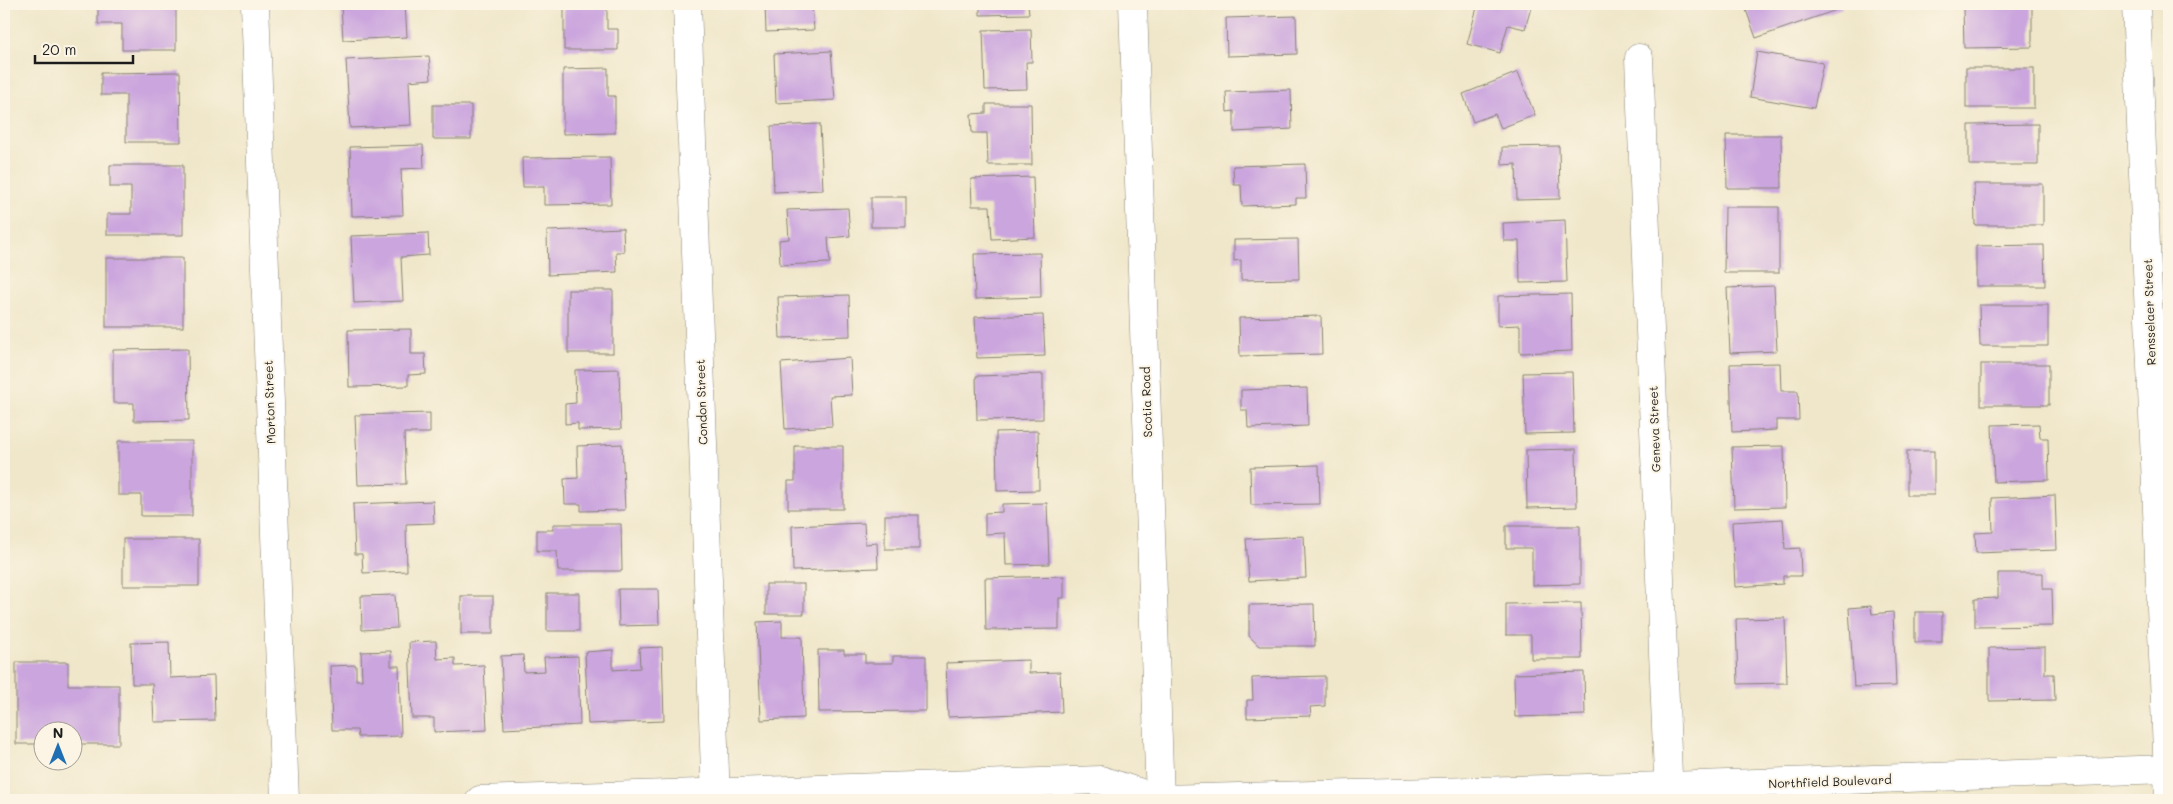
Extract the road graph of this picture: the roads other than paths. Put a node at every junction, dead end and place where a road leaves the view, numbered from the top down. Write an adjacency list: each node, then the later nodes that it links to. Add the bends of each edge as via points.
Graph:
1 (255, 4): 9 (street, Morton Street)
2 (687, 4): 8 (street, Condon Street)
3 (1133, 4): 11 (street, Scotia Road)
4 (2136, 4): 6 (street, Rensselaer Street)
5 (1639, 58): 7 (street, Geneva Street)
6 (2168, 770): 7 (street, Northfield Boulevard); 12 (street, Rensselaer Street)
7 (1669, 793): 11 (street, Northfield Boulevard)
8 (716, 796): 10 (street, Northfield Boulevard); 11 (street, Northfield Boulevard, via 1101,780)
9 (285, 800)
10 (480, 800)
11 (1159, 800)
12 (2169, 800)

